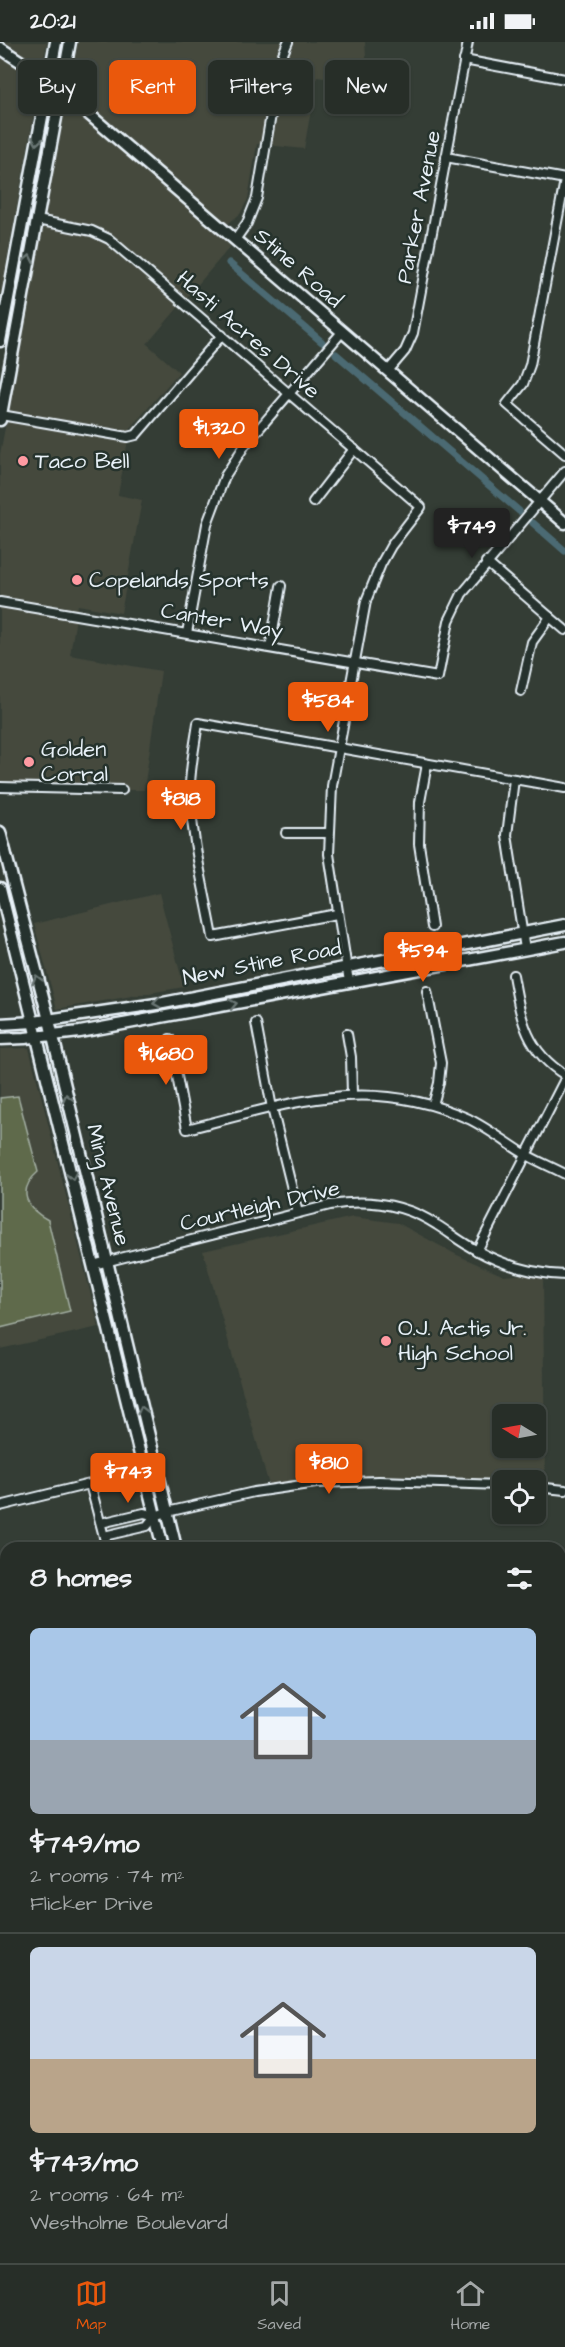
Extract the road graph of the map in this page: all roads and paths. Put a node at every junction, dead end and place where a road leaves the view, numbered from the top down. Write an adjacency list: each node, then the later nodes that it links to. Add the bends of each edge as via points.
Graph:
1 (56, 42): 7 (main road)
2 (70, 42): 8 (main road)
3 (288, 42): 17 (street, via 280,61 257,198)
4 (468, 42): 9 (street, Parker Avenue)
5 (0, 48): 6 (main road, Stine Road)
6 (18, 60)
7 (53, 60)
8 (67, 60)
9 (464, 60): 10 (street); 14 (street, Parker Avenue)
10 (565, 79)
11 (43, 114): 18 (main road, one-way to 18)
12 (57, 114): 16 (main road)
13 (88, 114): 17 (main road, Stine Road)
14 (446, 157): 15 (street); 25 (street, Parker Avenue, via 413,333 405,351)
15 (565, 180): 29 (street, via 531,365 523,384 507,404)
16 (37, 220): 20 (main road, one-way to 16); 22 (street, Hasti Acres Drive, via 92,231 110,239)
17 (235, 240): 21 (main road, Stine Road)
18 (16, 256): 19 (main road); 20 (main road, via 14,299)
19 (3, 306): 23 (main road); 24 (main road, via 11,322)
20 (20, 308): 24 (main road)
21 (342, 332): 25 (main road, Stine Road); 26 (street)
22 (222, 335): 26 (street, Hasti Acres Drive); 27 (street, via 136,435)
23 (0, 341)
24 (8, 371): 27 (main road)
25 (388, 371): 31 (main road, Stine Road)
26 (289, 393): 28 (street, Hasti Acres Drive); 39 (street, via 245,445 217,493 203,539)
27 (0, 417)
28 (354, 450): 32 (street); 41 (street, Hasti Acres Drive, via 421,507 391,546 372,582)
29 (565, 454)
30 (565, 471): 31 (street)
31 (539, 501): 33 (main road, Stine Road); 34 (street)
32 (313, 502)
33 (565, 523)
34 (486, 562): 37 (street); 41 (street, Canter Way, via 455,607 438,677)
35 (281, 586): 40 (street)
36 (0, 602): 39 (street, Canter Way)
37 (550, 617): 38 (street); 42 (street, via 532,642)
38 (565, 630)
39 (187, 633): 40 (street, Canter Way)
40 (270, 648): 41 (street, Canter Way)
41 (353, 662): 43 (street)
42 (521, 691)
43 (338, 748): 44 (street); 51 (street); 53 (street, via 198,723 191,801 213,937)
44 (427, 764): 45 (street); 55 (street, via 418,844)
45 (514, 779): 47 (street); 56 (street, via 508,854)
46 (0, 787): 48 (street)
47 (565, 788)
48 (122, 790)
49 (0, 832): 63 (main road, Ming Avenue, one-way to 49)
50 (286, 832): 51 (street)
51 (328, 833): 53 (street)
52 (0, 888): 64 (main road, Ming Avenue)
53 (337, 914): 59 (street)
54 (565, 925): 56 (main road, New Stine Road)
55 (432, 927)
56 (523, 933): 58 (street); 59 (main road, New Stine Road)
57 (565, 942): 58 (main road, New Stine Road)
58 (525, 950): 61 (main road, New Stine Road)
59 (346, 966): 61 (street); 63 (main road, New Stine Road, one-way to 63, via 163,1003)
60 (513, 975): 72 (street, via 521,1019 531,1042)
61 (349, 982): 68 (main road, New Stine Road, one-way to 61)
62 (428, 991): 74 (street, via 441,1063)
63 (48, 1020): 64 (main road, New Stine Road); 68 (main road, Ming Avenue)
64 (34, 1022): 66 (main road, New Stine Road); 69 (main road, Ming Avenue)
65 (256, 1023): 75 (street)
66 (0, 1024)
67 (347, 1034): 73 (street)
68 (52, 1035): 69 (main road, New Stine Road); 80 (main road, Ming Avenue, one-way to 68)
69 (38, 1037): 70 (main road, New Stine Road); 81 (main road, Ming Avenue, one-way to 81)
70 (0, 1039)
71 (170, 1039): 75 (street, via 187,1129)
72 (565, 1077): 76 (street)
73 (352, 1094): 74 (street, via 393,1096); 75 (street)
74 (433, 1105): 76 (street, via 472,1121)
75 (272, 1108): 78 (street)
76 (526, 1154): 77 (street); 79 (street)
77 (565, 1174)
78 (298, 1213): 79 (street, Courtleigh Drive, via 342,1203 390,1206 422,1216); 80 (street, Courtleigh Drive)
79 (477, 1251): 82 (street, Courtleigh Drive, via 525,1269)
80 (106, 1261): 81 (street, Courtleigh Drive); 87 (main road, Ming Avenue, one-way to 80)
81 (93, 1265): 88 (main road, Ming Avenue)
82 (565, 1275)
83 (492, 1485): 87 (street, via 316,1483 254,1492)
84 (546, 1487): 85 (street)
85 (565, 1490)
86 (0, 1506): 89 (street, via 90,1484)
87 (167, 1512): 88 (street); 93 (main road, Ming Avenue)
88 (155, 1516): 89 (street, via 144,1513); 90 (street, via 147,1526); 92 (main road, Ming Avenue)
89 (101, 1523): 90 (street)
90 (104, 1536): 91 (street)
91 (106, 1542)
92 (162, 1542)
93 (174, 1542)

